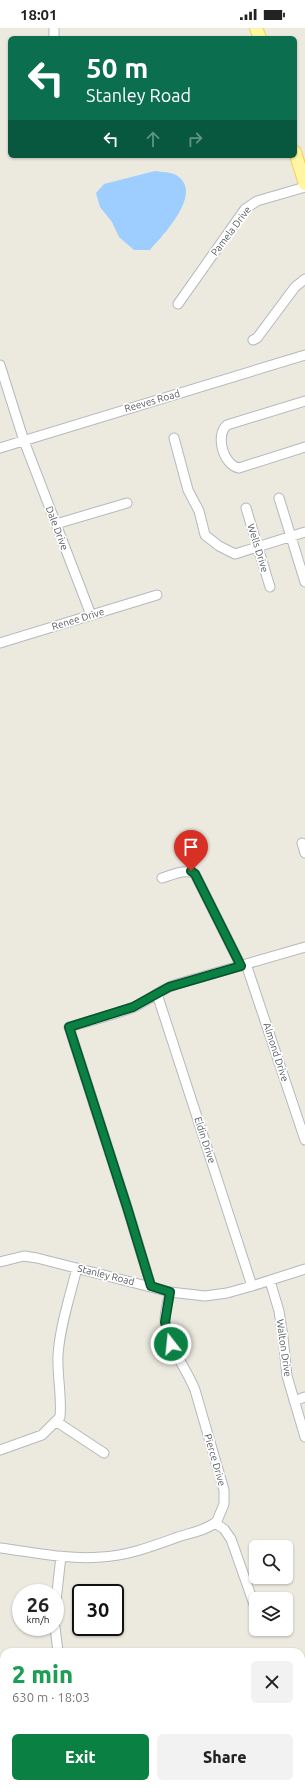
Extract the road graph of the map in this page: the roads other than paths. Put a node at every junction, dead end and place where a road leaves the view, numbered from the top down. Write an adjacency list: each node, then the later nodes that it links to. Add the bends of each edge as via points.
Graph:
1 (297, 158): 2 (main road)
2 (305, 186): 4 (street, Pamela Drive, via 257,201 245,209)
3 (305, 279): 5 (street, via 295,287)
4 (178, 304)
5 (253, 340)
6 (305, 355): 10 (street, Reeves Road)
7 (0, 366): 10 (street, Dale Drive)
8 (305, 401): 11 (street, via 227,425 221,432 228,461 239,468)
9 (174, 438): 19 (street, via 188,490 199,511 205,535 234,554)
10 (24, 441): 12 (street, Reeves Road); 16 (street, Dale Drive)
11 (305, 447)
12 (0, 448)
13 (279, 498): 18 (street)
14 (127, 503): 16 (street)
15 (246, 508): 19 (street, Wells Drive)
16 (56, 524): 23 (street, Dale Drive)
17 (305, 532): 18 (street)
18 (291, 536): 19 (street); 20 (street)
19 (258, 547): 21 (street, Wells Drive)
20 (305, 582)
21 (270, 587)
22 (157, 595): 23 (street, Renee Drive)
23 (91, 615): 24 (street, Renee Drive)
24 (0, 643)
25 (162, 878): 27 (street, Almond Drive, via 186,871 195,874)
26 (305, 947): 27 (street)
27 (244, 965): 28 (street, via 173,985); 29 (street, Almond Drive)
28 (157, 994): 34 (street, via 133,1007 69,1027); 35 (street, Eldin Drive)
29 (305, 1140)
30 (0, 1262): 31 (street, Stanley Road, via 24,1256)
31 (77, 1268): 34 (street, Stanley Road); 39 (street, via 62,1326 58,1354 61,1403)
32 (305, 1269): 33 (street, Stanley Road)
33 (270, 1281): 35 (street, Stanley Road); 38 (street, Walton Drive, via 279,1311 284,1361)
34 (151, 1286): 36 (street, Stanley Road)
35 (252, 1286): 36 (street, Stanley Road, via 216,1295 198,1296)
36 (170, 1292): 43 (street, Pierce Drive, via 166,1316 167,1330 171,1344 195,1390 224,1490 222,1512)
37 (305, 1397): 38 (street)
38 (294, 1401): 40 (street, Walton Drive)
39 (57, 1422): 41 (street, via 42,1435); 42 (street)
40 (305, 1437)
41 (0, 1450)
42 (104, 1452)
43 (215, 1523): 45 (street, via 131,1552 100,1558); 47 (street, via 224,1529 231,1539)
44 (0, 1548): 45 (street)
45 (61, 1556): 46 (street)
46 (58, 1584)
47 (250, 1592)
48 (56, 1636): 49 (street)
49 (58, 1648)

